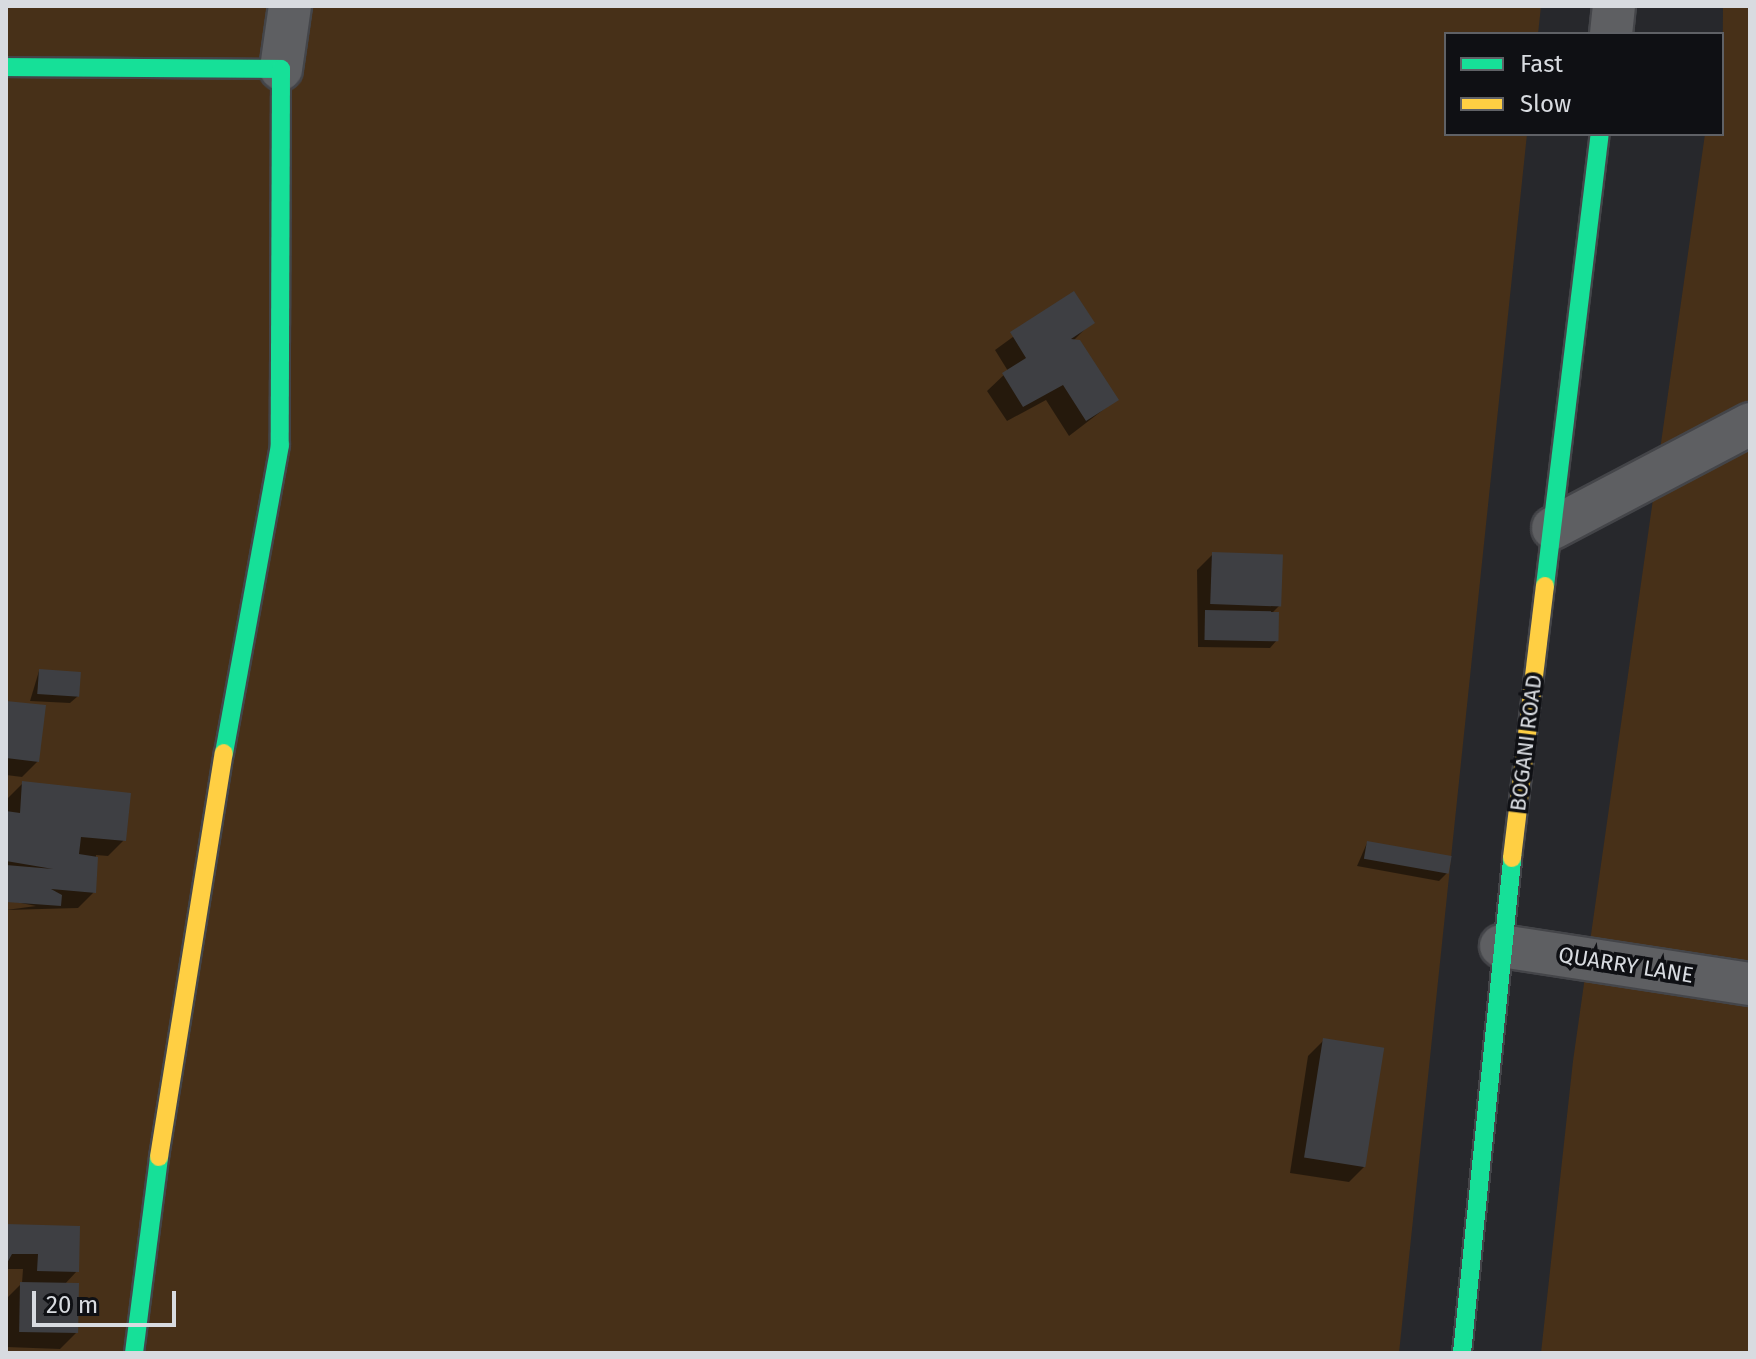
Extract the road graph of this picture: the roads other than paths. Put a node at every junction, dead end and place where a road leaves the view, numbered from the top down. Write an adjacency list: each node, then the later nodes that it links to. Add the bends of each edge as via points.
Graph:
1 (290, 6): 5 (street)
2 (1614, 6): 3 (street)
3 (1611, 32)
4 (6, 67): 5 (street)
5 (281, 69): 11 (street, via 289,159 280,445 175,1028)
6 (1600, 136): 8 (street, BOGANI ROAD)
7 (1750, 424): 8 (street)
8 (1553, 528): 9 (street, BOGANI ROAD)
9 (1501, 946): 10 (street, QUARRY LANE); 12 (street, BOGANI ROAD)
10 (1750, 984)
11 (134, 1353)
12 (1462, 1353)

